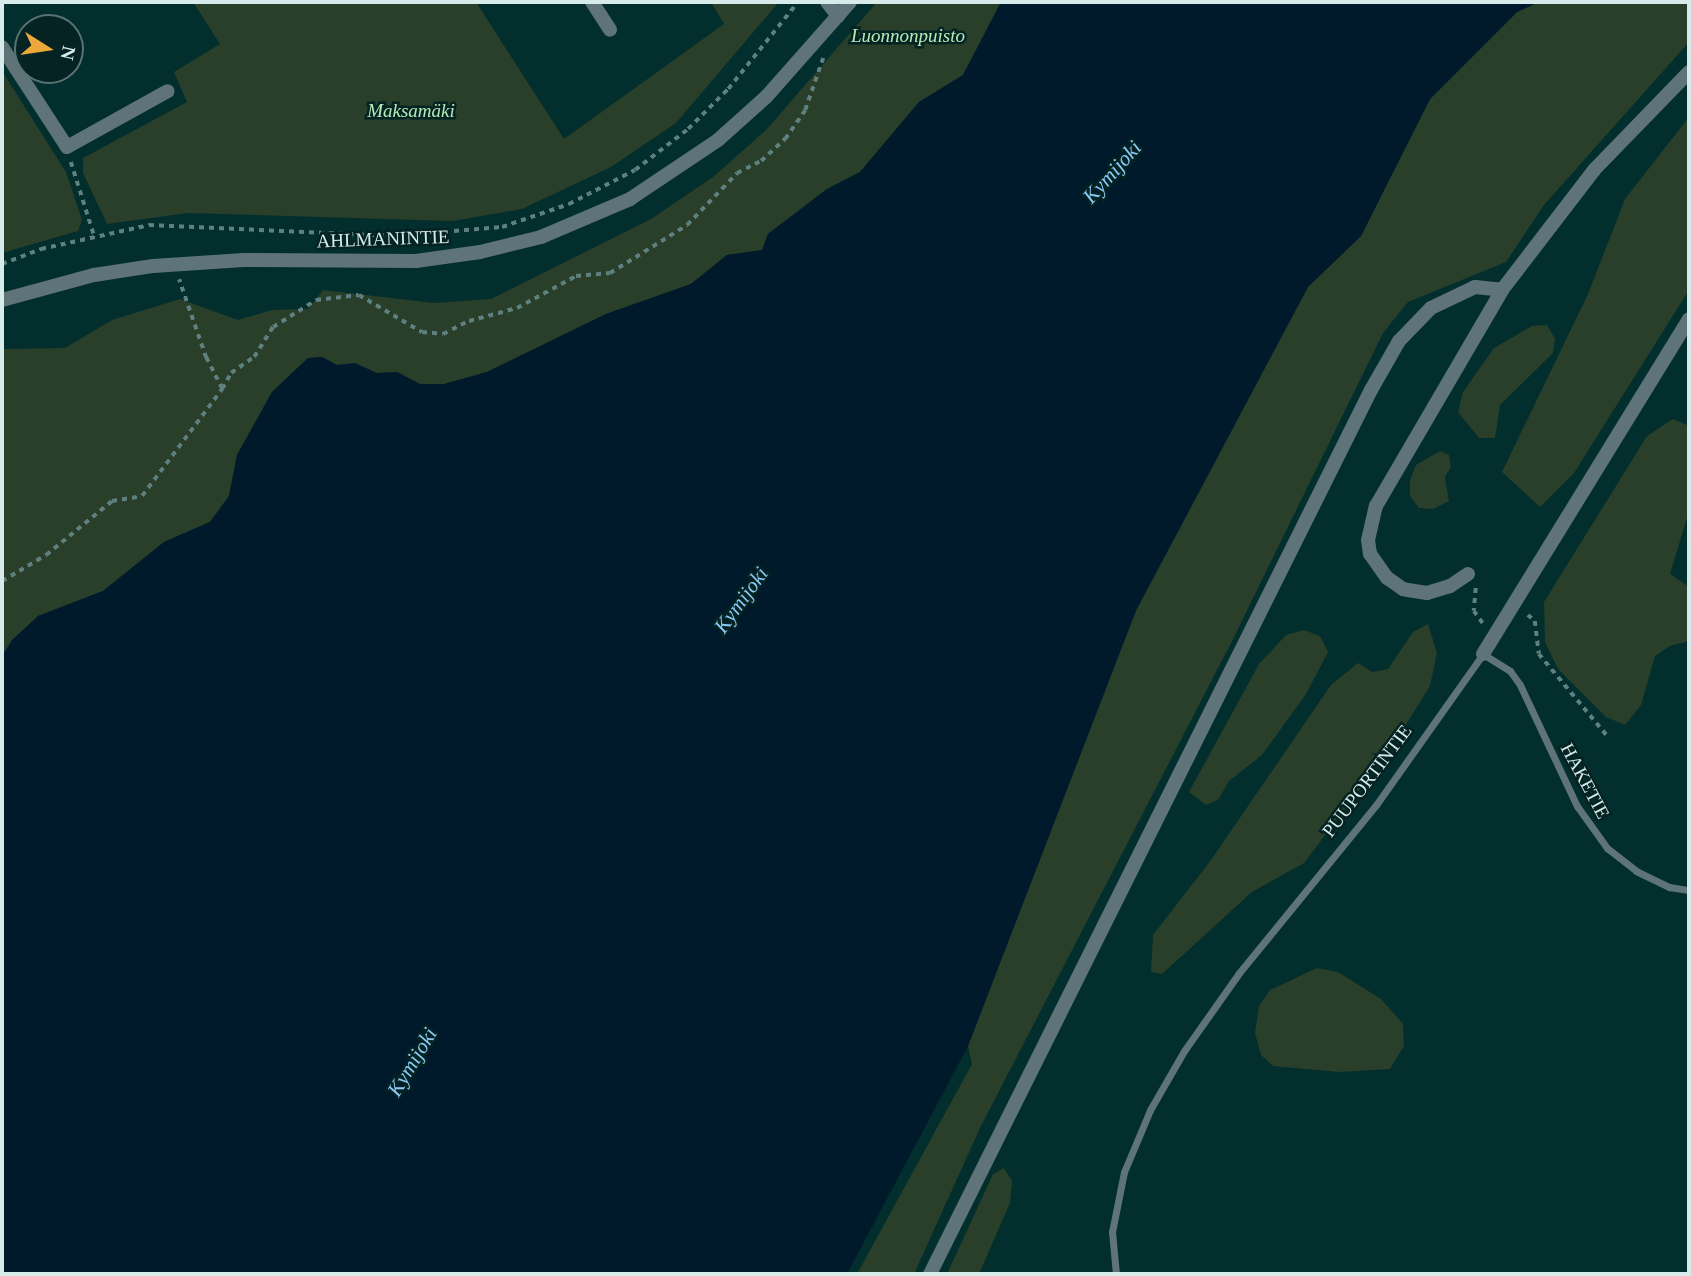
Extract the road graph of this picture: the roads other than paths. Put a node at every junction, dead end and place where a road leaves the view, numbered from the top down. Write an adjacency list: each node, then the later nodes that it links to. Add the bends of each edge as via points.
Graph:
1 (592, 2): 5 (street)
2 (827, 2): 4 (street)
3 (850, 2): 4 (street, AHLMANINTIE)
4 (838, 16): 10 (street, AHLMANINTIE, via 766,97 718,141 640,194 574,225 510,246 416,261 177,264 94,275)
5 (610, 30)
6 (2, 47): 8 (street, via 67,147)
7 (1689, 72): 9 (street, via 1594,170)
8 (168, 91)
9 (1502, 290): 12 (street, via 1376,506 1368,540 1377,566 1403,589 1441,590); 15 (street, via 1475,286 1431,308 1399,341 1376,380)
10 (2, 300)
11 (1689, 319): 13 (street, PUUPORTINTIE)
12 (1472, 577)
13 (1483, 654): 14 (lane, HAKETIE, via 1510,671 1520,685 1577,806 1607,848 1636,871 1668,887); 16 (lane, PUUPORTINTIE, via 1376,805 1239,973 1170,1075 1124,1172 1112,1232)
14 (1689, 890)
15 (930, 1274)
16 (1116, 1274)

